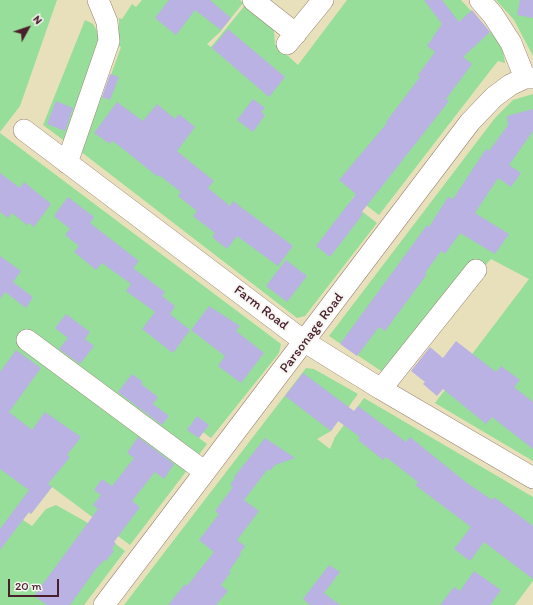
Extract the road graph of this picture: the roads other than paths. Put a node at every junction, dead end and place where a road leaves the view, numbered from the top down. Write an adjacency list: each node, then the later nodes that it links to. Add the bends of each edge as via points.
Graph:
1 (98, 0): 7 (street, via 107,22 109,42)
2 (253, 0): 3 (street, via 291,39)
3 (323, 0)
4 (480, 0): 5 (street, via 511,43)
5 (529, 78): 10 (street, Parsonage Road, via 510,85 494,97 470,122)
6 (24, 130): 7 (street, Farm Road)
7 (67, 163): 10 (street, Farm Road)
8 (476, 270): 11 (street)
9 (27, 340): 12 (street)
10 (305, 342): 11 (street, Farm Road); 12 (street, Parsonage Road)
11 (381, 389): 13 (street, Farm Road)
12 (205, 472): 14 (street, Parsonage Road)
13 (533, 478)
14 (104, 605)

